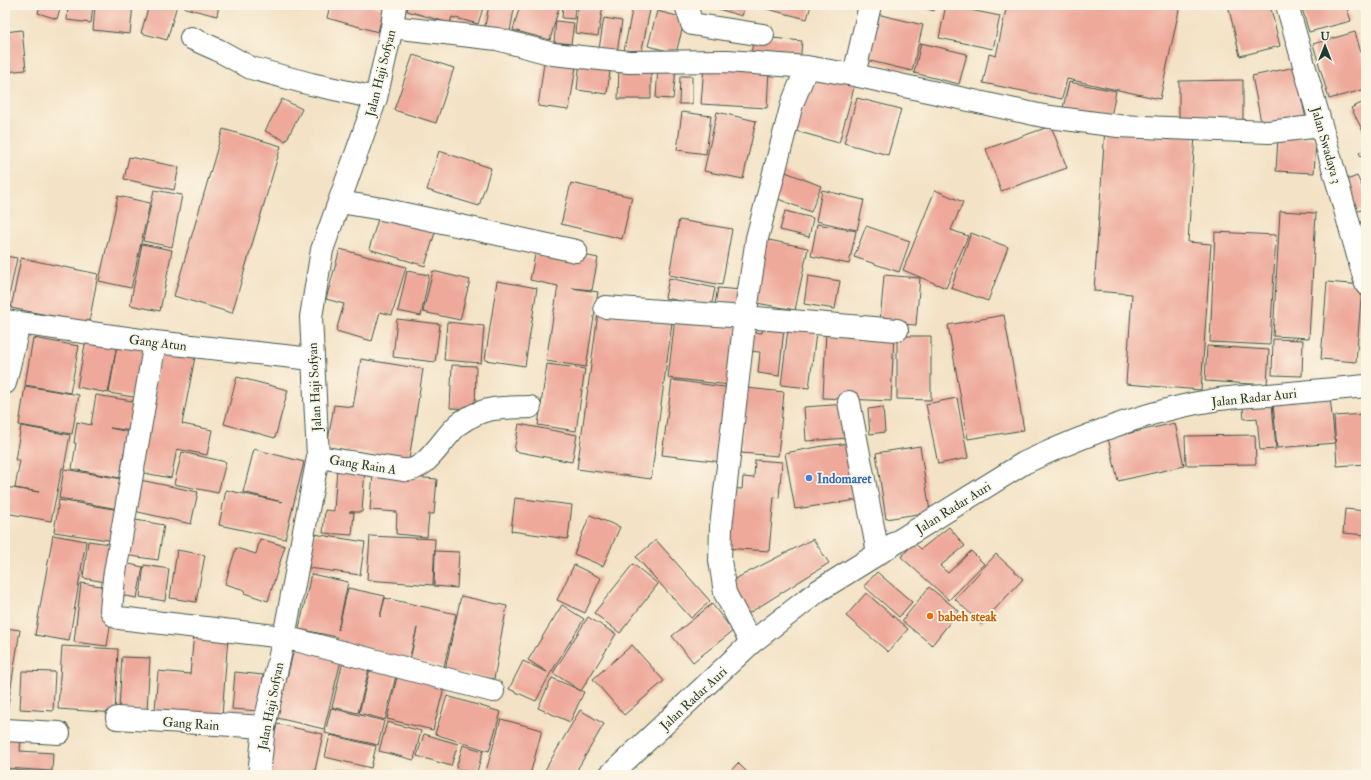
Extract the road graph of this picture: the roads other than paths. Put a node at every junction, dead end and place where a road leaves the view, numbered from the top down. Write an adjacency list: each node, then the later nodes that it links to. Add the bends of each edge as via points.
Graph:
1 (395, 5): 5 (street, Jalan Haji Sofyan)
2 (686, 5): 6 (street, via 692,24)
3 (870, 5): 9 (street)
4 (1287, 5): 11 (street, Jalan Swadaya 3)
5 (392, 27): 8 (street, via 497,39 553,54 629,62 727,62); 10 (street, Jalan Haji Sofyan)
6 (763, 35)
7 (191, 38): 10 (street, via 251,68)
8 (807, 67): 9 (street); 16 (street, via 792,104 757,238)
9 (854, 75): 11 (street, via 1043,116 1118,126 1269,132)
10 (376, 98): 12 (street, Jalan Haji Sofyan)
11 (1321, 126): 14 (street, Jalan Swadaya 3)
12 (340, 202): 13 (street); 20 (street, Jalan Haji Sofyan, via 322,250 311,317)
13 (576, 251)
14 (1366, 284)
15 (605, 307): 16 (street)
16 (745, 317): 18 (street); 28 (street, via 721,526 720,560 725,594)
17 (12, 323): 19 (street, Gang Atun); 21 (street)
18 (897, 330)
19 (155, 342): 20 (street, Gang Atun); 27 (street, via 114,578 111,610 120,618)
20 (312, 359): 25 (street, Jalan Haji Sofyan)
21 (5, 383)
22 (1366, 386): 26 (street, Jalan Radar Auri, via 1214,400 1152,414 1054,449 1024,463)
23 (849, 402): 26 (street)
24 (530, 407): 25 (street, Gang Rain A, via 486,409 471,416 460,423 434,453 411,470)
25 (318, 457): 27 (street, Jalan Haji Sofyan)
26 (878, 553): 28 (street, Jalan Radar Auri, via 818,591)
27 (284, 637): 29 (street); 31 (street, Jalan Haji Sofyan)
28 (751, 643): 35 (street, Jalan Radar Auri)
29 (493, 692)
30 (117, 718): 31 (street, Gang Rain)
31 (264, 727): 34 (street, Jalan Haji Sofyan)
32 (5, 730): 33 (street)
33 (59, 733)
34 (258, 775)
35 (610, 775)

